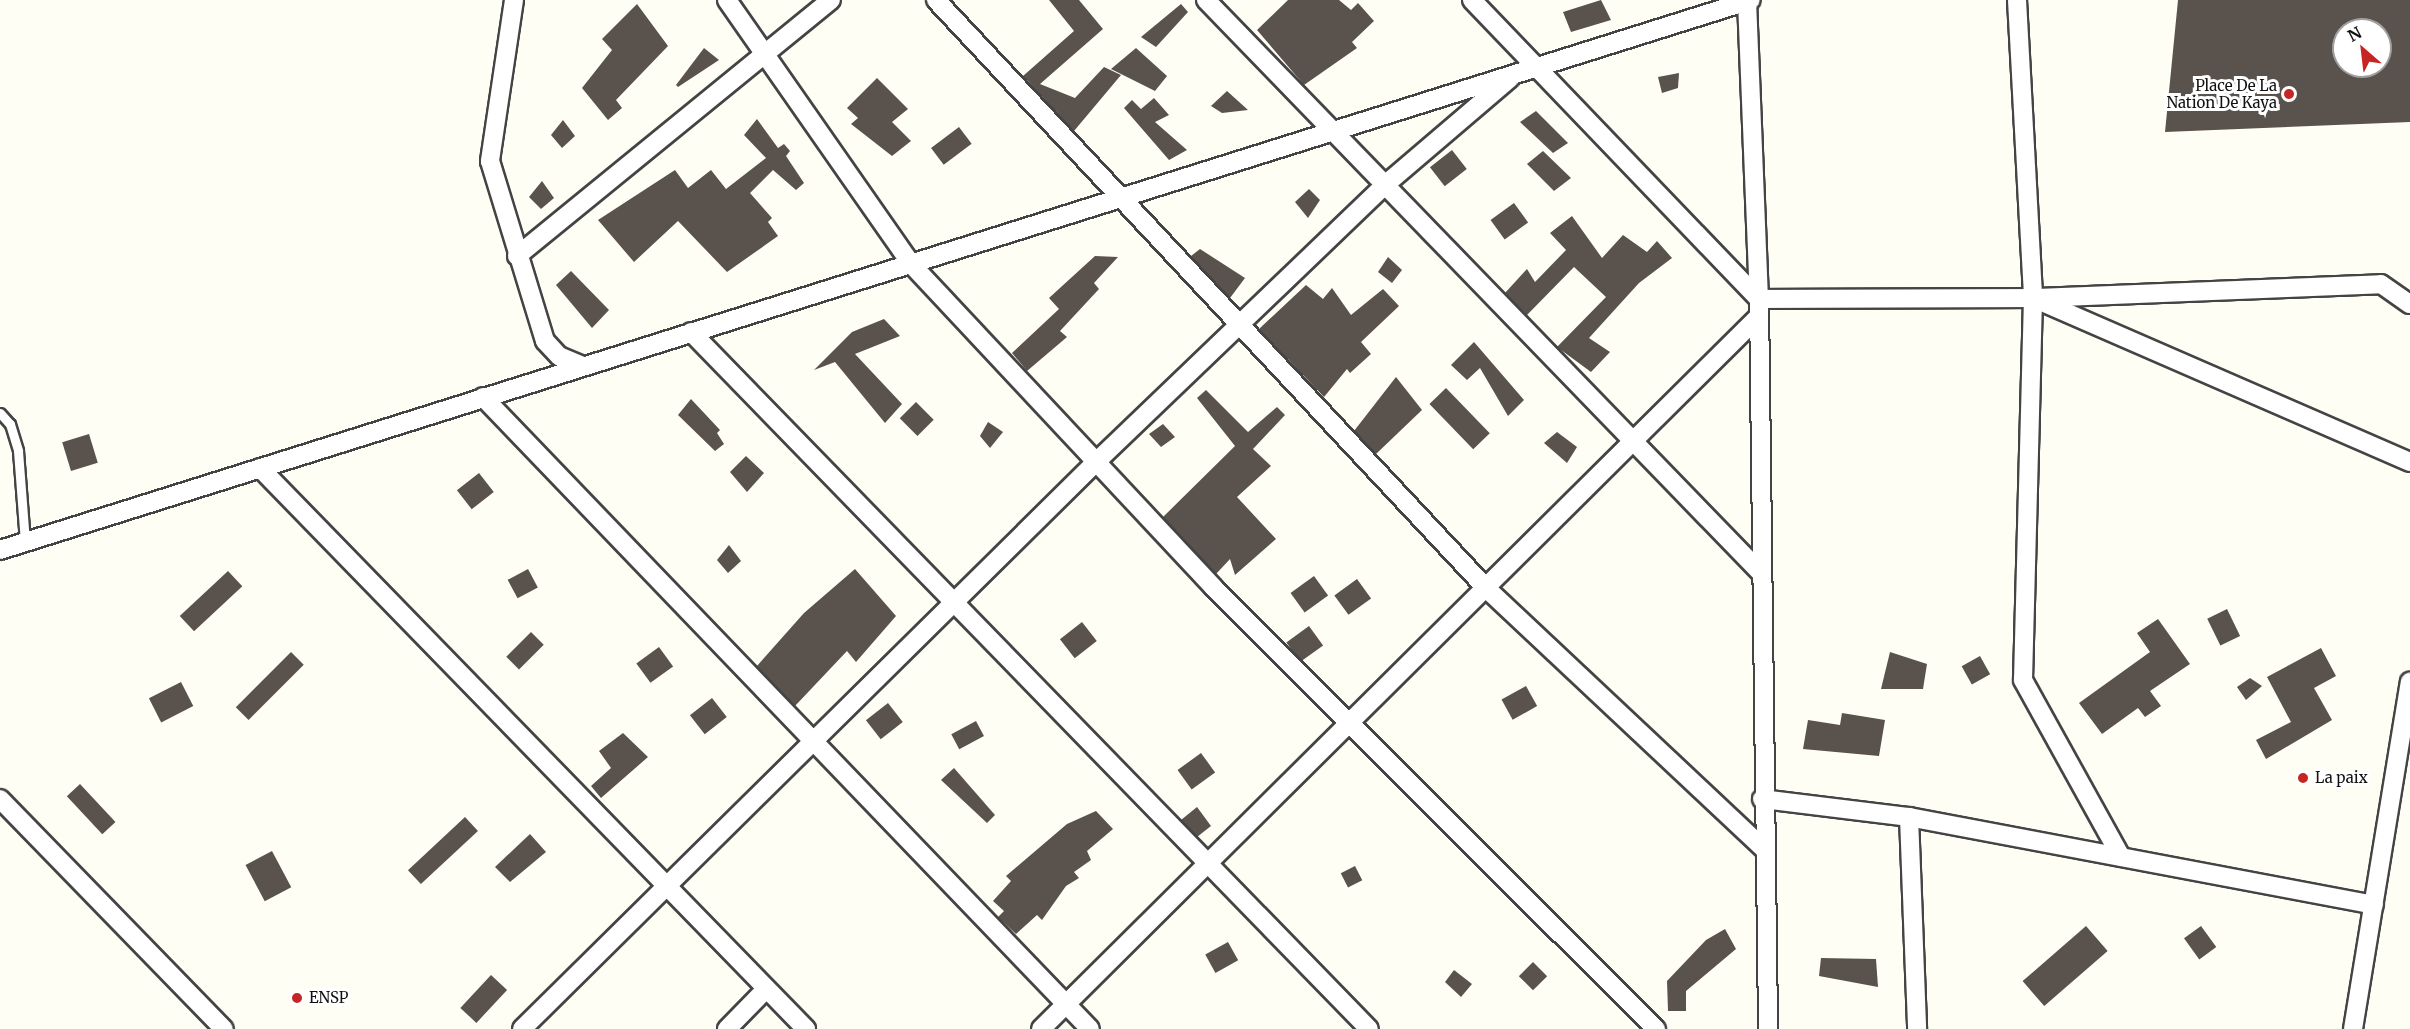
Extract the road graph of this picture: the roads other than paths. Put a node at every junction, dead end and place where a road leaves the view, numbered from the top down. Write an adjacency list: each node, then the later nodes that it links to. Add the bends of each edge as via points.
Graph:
1 (514, 0): 14 (street, via 490,161)
2 (727, 0): 9 (street)
3 (831, 0): 9 (street)
4 (936, 0): 13 (street)
5 (1206, 0): 11 (street)
6 (1472, 0): 10 (street)
7 (2017, 0): 16 (street)
8 (1749, 1): 10 (street); 17 (street)
9 (768, 53): 14 (street); 15 (street)
10 (1525, 69): 11 (street); 12 (street); 17 (street)
11 (1330, 131): 12 (street); 13 (street)
12 (1386, 184): 20 (street); 25 (street)
13 (1121, 197): 15 (street); 20 (street)
14 (517, 256): 22 (street, via 545,341 560,356)
15 (912, 265): 21 (street); 27 (street)
16 (2033, 298): 17 (street); 18 (street, via 2380,284); 26 (street); 41 (street, via 2023,680)
17 (1759, 299): 19 (street)
18 (2410, 304)
19 (1757, 318): 25 (street); 31 (street)
20 (1237, 327): 27 (street); 32 (street)
21 (691, 332): 22 (street); 33 (street)
22 (583, 366): 23 (street)
23 (483, 397): 28 (street); 36 (street)
24 (0, 413): 29 (lane, via 10,424 18,451)
25 (1633, 441): 31 (street); 32 (street)
26 (2410, 462)
27 (1095, 463): 33 (street); 35 (street)
28 (260, 468): 29 (street); 43 (street)
29 (26, 541): 30 (street)
30 (0, 550)
31 (1760, 572): 38 (street)
32 (1486, 588): 35 (street); 40 (street)
33 (952, 601): 36 (street); 42 (street)
34 (2410, 682): 44 (street)
35 (1348, 724): 42 (street); 54 (street)
36 (810, 742): 43 (street); 46 (street)
37 (0, 799): 47 (street)
38 (1762, 799): 39 (street); 40 (street)
39 (1909, 817): 41 (street); 56 (street)
40 (1763, 848): 55 (street)
41 (2121, 857): 44 (street)
42 (1208, 863): 46 (street); 53 (street)
43 (665, 887): 45 (street); 48 (street)
44 (2374, 905): 57 (street)
45 (766, 989): 49 (street); 50 (street)
46 (1066, 1005): 51 (street); 52 (street)
47 (224, 1029)
48 (522, 1029)
49 (727, 1029)
50 (806, 1029)
51 (1041, 1029)
52 (1090, 1029)
53 (1369, 1029)
54 (1656, 1029)
55 (1768, 1029)
56 (1917, 1029)
57 (2353, 1029)

